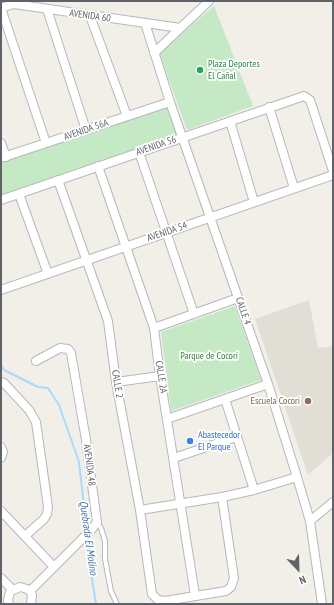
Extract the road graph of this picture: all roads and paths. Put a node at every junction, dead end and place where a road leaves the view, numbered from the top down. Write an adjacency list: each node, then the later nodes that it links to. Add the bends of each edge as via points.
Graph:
1 (2, 1): 3 (street)
2 (209, 1): 7 (street)
3 (1, 8): 4 (street, AVENIDA 60, via 14,4); 16 (street)
4 (47, 9): 5 (street, AVENIDA 60); 13 (street)
5 (90, 16): 6 (street, AVENIDA 60); 11 (street)
6 (145, 23): 7 (street, AVENIDA 60); 8 (street, CALLE 4)
7 (180, 28): 8 (street)
8 (154, 53): 9 (street, CALLE 4)
9 (170, 102): 11 (street, AVENIDA 56A); 14 (street, CALLE 4)
10 (269, 107): 12 (street, AVENIDA 56); 20 (street, AVENIDA 56, via 304,96 310,100); 23 (street)
11 (127, 116): 13 (street, AVENIDA 56A)
12 (230, 121): 14 (street, AVENIDA 56); 26 (street)
13 (86, 130): 16 (street, AVENIDA 56A)
14 (183, 137): 17 (street, AVENIDA 56); 27 (street, CALLE 4)
15 (1, 143): 18 (street)
16 (46, 143): 18 (street, AVENIDA 56A)
17 (139, 152): 19 (street, AVENIDA 56); 28 (street)
18 (3, 158)
19 (98, 166): 22 (street, AVENIDA 56); 29 (street, CALLE 2A)
20 (333, 171)
21 (333, 175): 23 (street, AVENIDA 54)
22 (58, 180): 24 (street, AVENIDA 56); 30 (street, CALLE 2)
23 (294, 188): 26 (street, AVENIDA 54)
24 (19, 194): 25 (street, AVENIDA 56); 31 (street)
25 (1, 200)
26 (254, 202): 27 (street, AVENIDA 54)
27 (210, 217): 28 (street, AVENIDA 54); 33 (street, CALLE 4)
28 (166, 232): 29 (street, AVENIDA 54); 34 (street)
29 (126, 246): 30 (street, AVENIDA 54); 35 (street, CALLE 2A)
30 (87, 260): 31 (street, AVENIDA 54); 39 (street, CALLE 2, via 108,322)
31 (48, 274): 32 (street, AVENIDA 54)
32 (1, 290)
33 (238, 298): 34 (street); 40 (street, CALLE 4)
34 (194, 314): 35 (street)
35 (154, 328): 37 (street, CALLE 2A)
36 (36, 362): 55 (street, AVENIDA 48, via 60,348 68,349 71,353 86,440)
37 (160, 376): 39 (street); 42 (street, CALLE 2A)
38 (1, 382): 56 (street, via 29,410 36,422 48,507 44,519)
39 (116, 382): 52 (street, CALLE 2)
40 (268, 384): 41 (street); 47 (street, CALLE 4)
41 (225, 399): 42 (street); 43 (street)
42 (168, 419): 46 (street, CALLE 2A)
43 (236, 437): 46 (street); 48 (street)
44 (1, 447): 45 (street)
45 (1, 458)
46 (174, 458): 51 (street, CALLE 2A)
47 (298, 477): 48 (street); 54 (street, CALLE 4)
48 (254, 490): 49 (street)
49 (222, 497): 51 (street); 61 (street, via 233,584 229,590)
50 (333, 502): 54 (street)
51 (180, 504): 52 (street); 61 (street, CALLE 2A)
52 (140, 510): 62 (street, CALLE 2, via 152,594)
53 (1, 511): 56 (street)
54 (310, 521): 66 (street, CALLE 4)
55 (94, 525): 57 (street); 65 (lane, via 101,528 105,541 105,559 111,591)
56 (25, 536): 57 (street)
57 (54, 567): 60 (street)
58 (1, 578): 59 (street)
59 (12, 590): 60 (street, via 23,587); 63 (street, via 8,596)
60 (30, 591): 64 (street)
61 (195, 595): 62 (street)
62 (165, 602)
63 (9, 604)
64 (32, 604)
65 (117, 604)
66 (322, 604)

